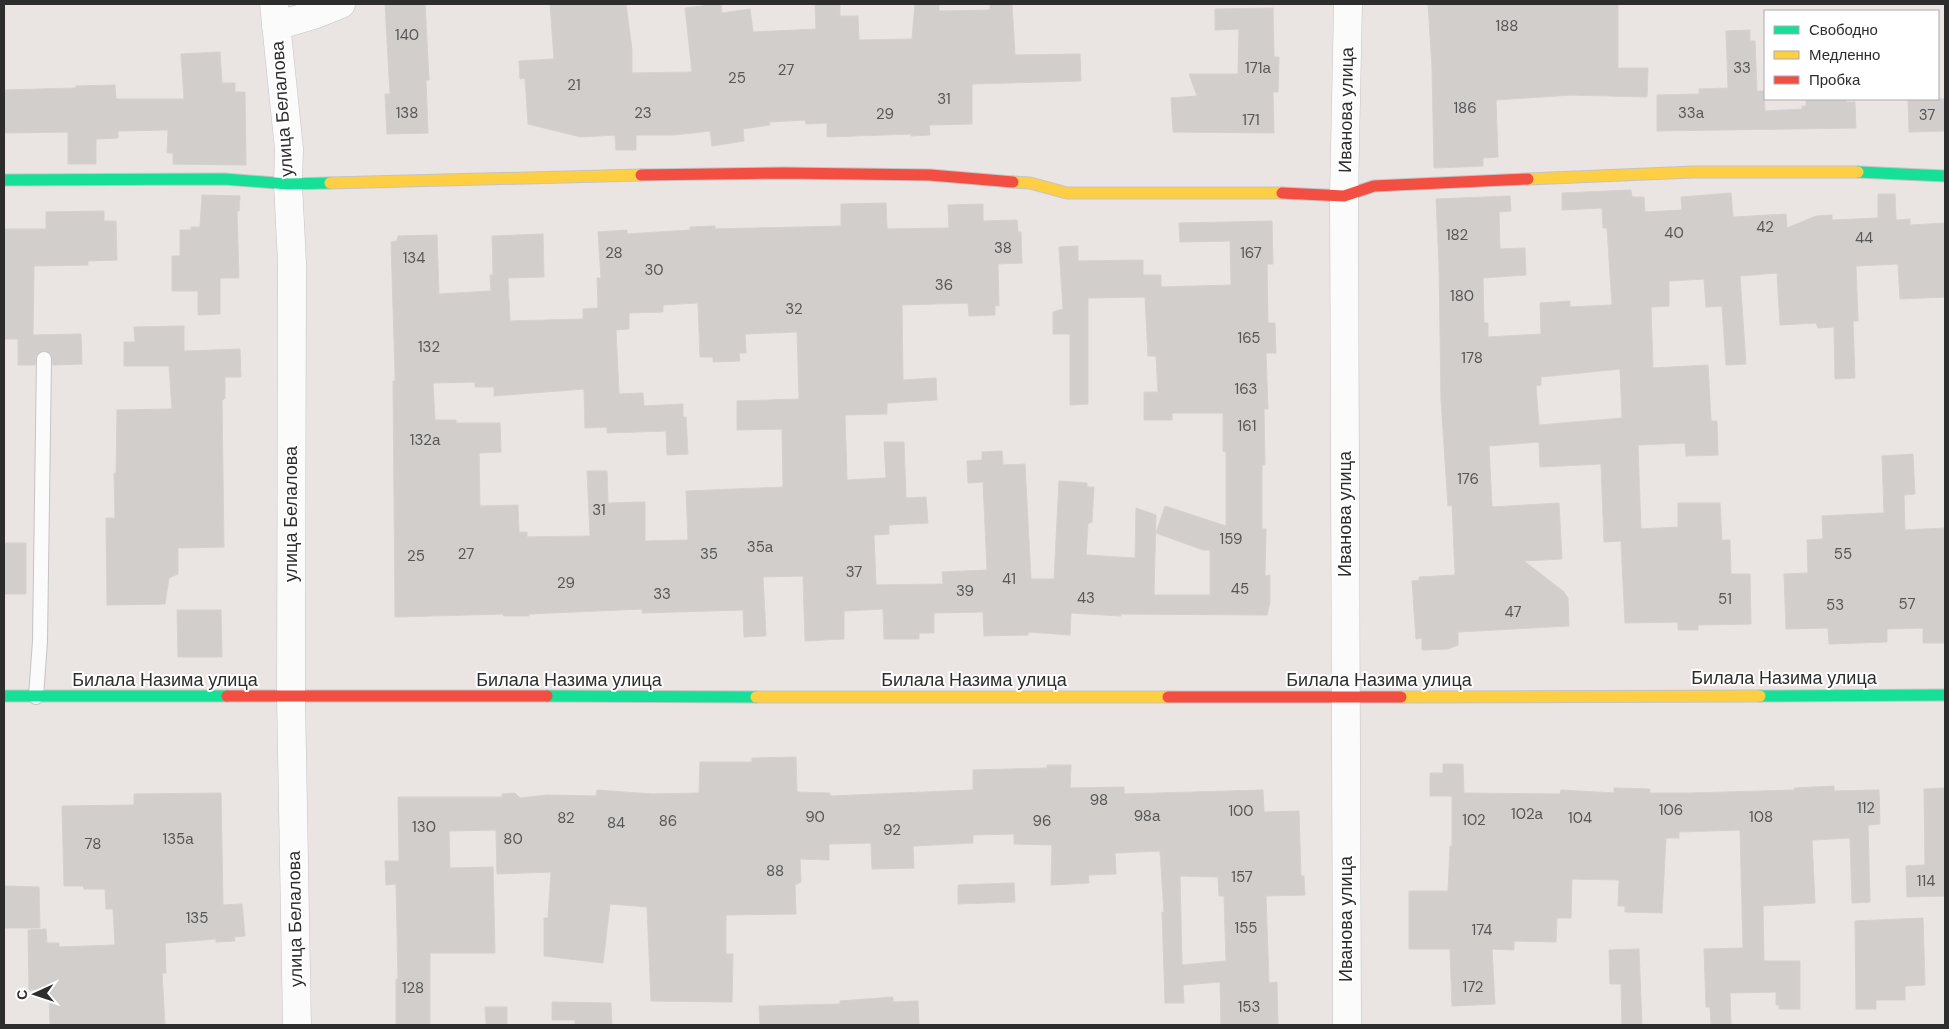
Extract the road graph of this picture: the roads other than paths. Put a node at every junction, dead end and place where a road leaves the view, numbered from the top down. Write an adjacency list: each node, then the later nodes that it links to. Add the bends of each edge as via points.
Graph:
1 (341, 4): 3 (street, via 316,14)
2 (1348, 4): 7 (street, Иванова улица)
3 (275, 15): 6 (street, улица Белалова, via 289,149)
4 (1945, 176): 7 (street, via 1855,172 1693,172 1374,186)
5 (4, 180): 6 (street, via 224,179)
6 (288, 184): 7 (street, via 784,173 930,175 1030,183 1067,193 1266,192); 13 (street, улица Белалова, via 292,263)
7 (1344, 196): 12 (street, Иванова улица)
8 (44, 359): 11 (lane, via 40,641)
9 (1945, 695): 12 (street, Билала Назима улица)
10 (4, 696): 11 (street, Билала Назима улица)
11 (36, 697): 13 (street, Билала Назима улица)
12 (1345, 697): 13 (street, Билала Назима улица); 15 (street, Иванова улица)
13 (291, 698): 14 (street, улица Белалова)
14 (297, 1025)
15 (1347, 1025)

